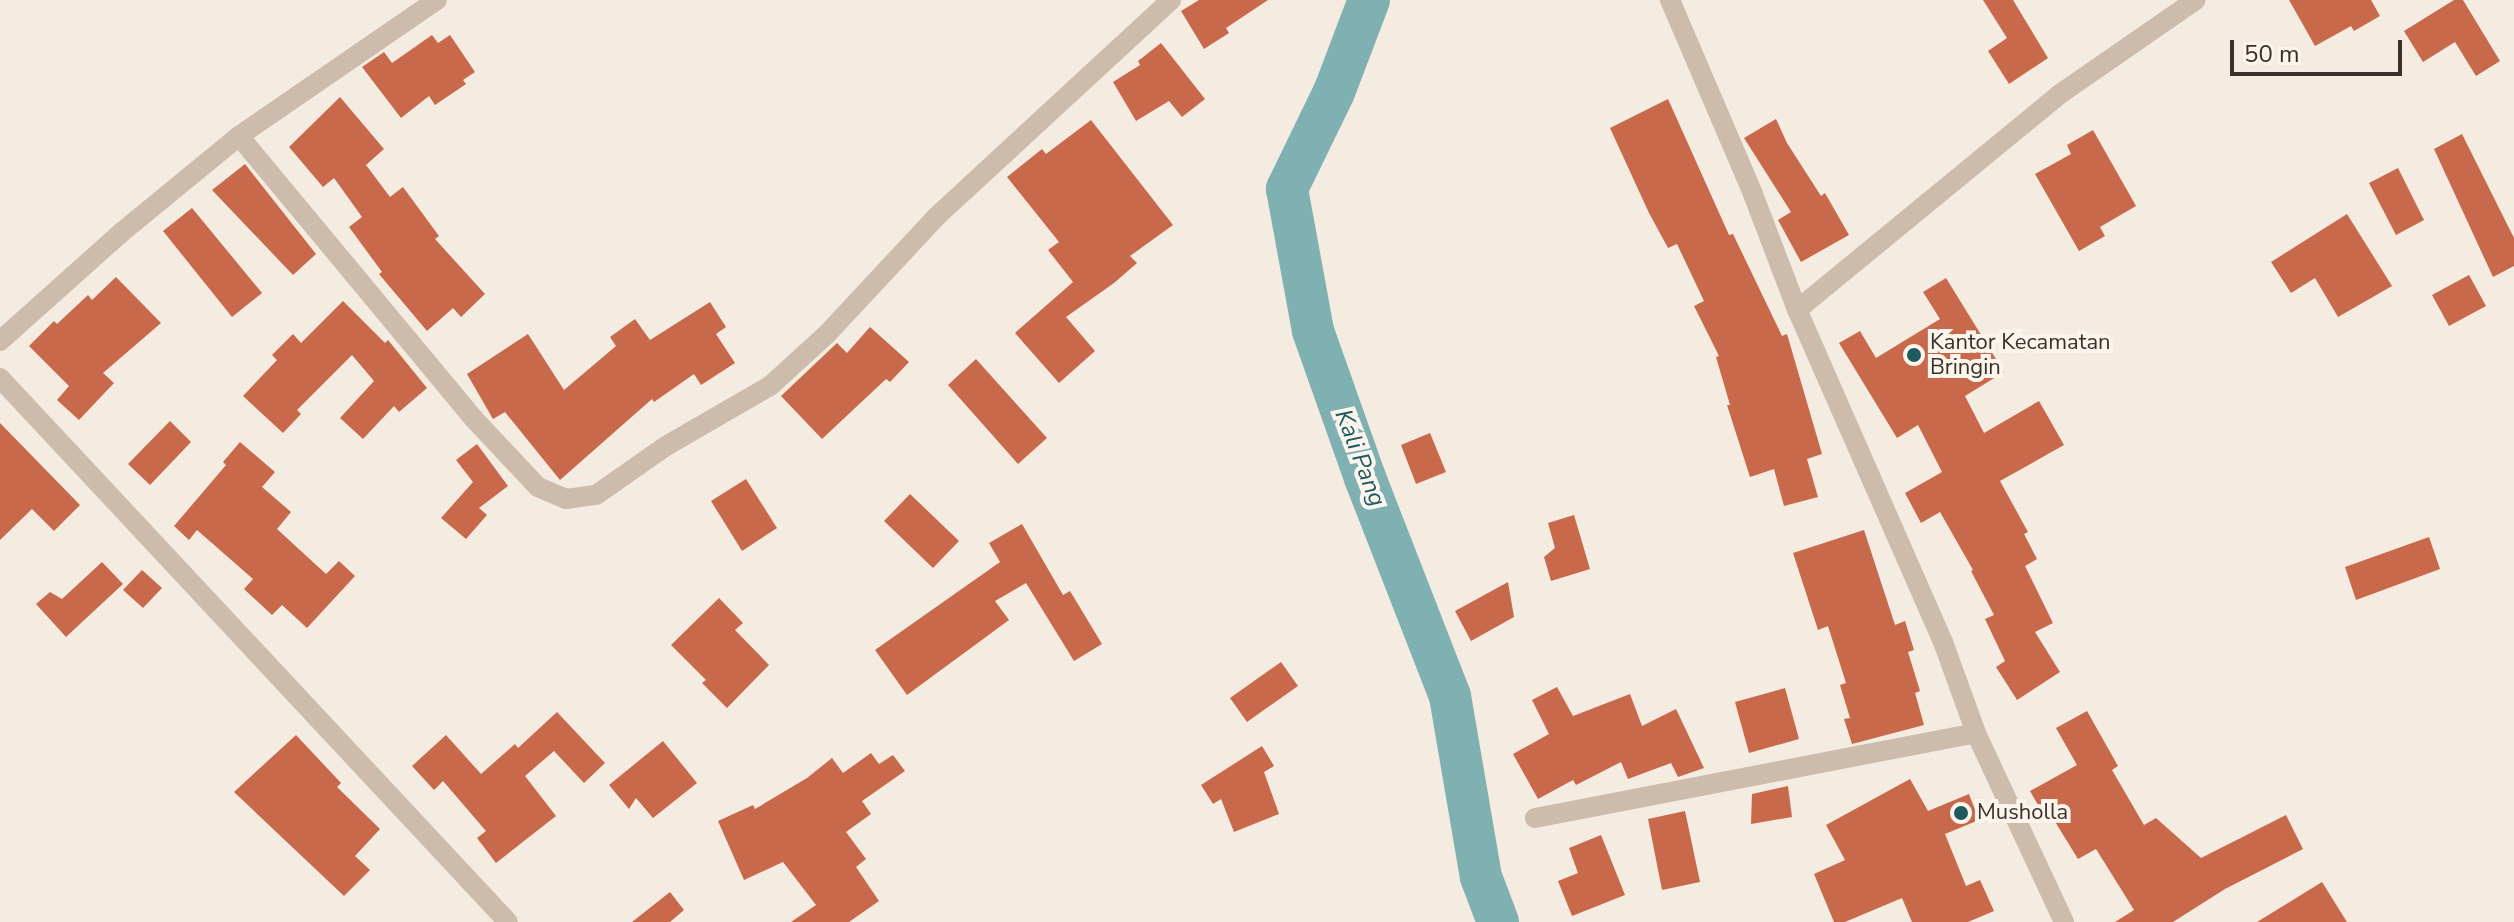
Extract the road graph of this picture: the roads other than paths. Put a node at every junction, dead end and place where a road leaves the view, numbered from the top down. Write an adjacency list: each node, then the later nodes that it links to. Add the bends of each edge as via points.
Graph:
1 (437, 0): 5 (street)
2 (1171, 0): 5 (street, via 936,217 827,334 770,386 666,446 596,495 566,499 538,487 475,420)
3 (1670, 0): 6 (street)
4 (2196, 0): 6 (street, via 2060,94)
5 (239, 136): 7 (street)
6 (1797, 310): 9 (street, via 1943,642)
7 (0, 341)
8 (0, 378): 11 (street)
9 (1976, 733): 10 (street); 12 (street)
10 (1535, 818)
11 (508, 922)
12 (2064, 922)

